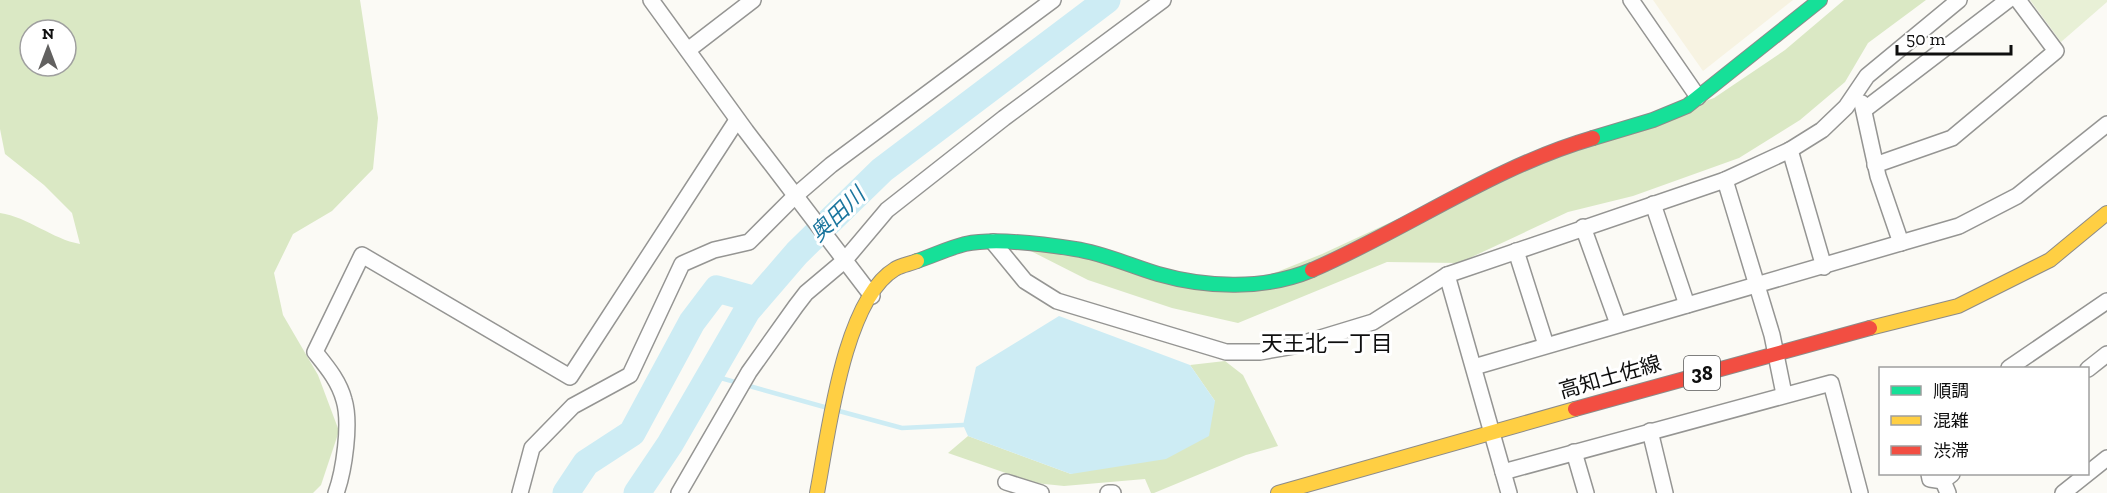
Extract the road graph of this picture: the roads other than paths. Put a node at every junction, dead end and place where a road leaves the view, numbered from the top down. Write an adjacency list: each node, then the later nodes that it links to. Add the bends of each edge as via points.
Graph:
1 (651, 0): 10 (street)
2 (753, 0): 10 (street)
3 (1053, 0): 19 (street)
4 (1163, 0): 26 (street, via 887,210)
5 (1631, 0): 12 (street)
6 (1820, 0): 12 (street)
7 (1959, 0): 11 (street, via 1867,76)
8 (2008, 0): 13 (street)
9 (2018, 0): 17 (street, via 2056,51 1952,138)
10 (688, 50): 14 (street)
11 (1859, 88): 13 (street); 16 (street, via 1822,130)
12 (1698, 97): 23 (street, via 1687,106 1653,120 1581,141 1499,174 1363,248 1273,282 1206,283 1161,275 1076,249)
13 (1864, 110): 17 (street)
14 (737, 120): 19 (street); 49 (street, via 570,377 362,255 315,352 334,374 345,401 345,461)
15 (2107, 124): 24 (street, via 2017,196 1959,226)
16 (1791, 150): 18 (street); 27 (street)
17 (1875, 165): 24 (street)
18 (1725, 180): 20 (street); 29 (street)
19 (795, 196): 26 (street); 50 (street, via 749,242 714,250 682,264 630,375 573,405 532,448)
20 (1653, 204): 22 (street); 32 (street)
21 (2107, 213): 35 (street, 高知土佐線 / 38, via 2050,260 1958,306)
22 (1583, 227): 25 (street); 33 (street)
23 (993, 242): 28 (street, via 1024,281 1057,301 1226,352 1294,346 1372,322); 30 (street, via 965,244 895,269)
24 (1900, 243): 27 (street)
25 (1516, 251): 28 (street); 34 (street)
26 (844, 261): 30 (street); 51 (street, via 806,294 762,353)
27 (1824, 267): 29 (street)
28 (1447, 275): 37 (street)
29 (1758, 286): 32 (street); 35 (street)
30 (872, 296): 52 (street, via 861,311 846,351)
31 (2107, 301): 38 (street)
32 (1687, 305): 33 (street)
33 (1618, 324): 34 (street)
34 (1546, 345): 37 (street)
35 (1776, 352): 40 (street); 42 (street, 高知土佐線 / 38)
36 (2107, 354): 39 (street)
37 (1474, 367): 42 (street)
38 (2012, 367)
39 (2089, 368)
40 (1784, 394): 41 (street); 60 (street, via 1831,382)
41 (1650, 431): 43 (street); 59 (street)
42 (1491, 433): 45 (street); 56 (street, 高知土佐線 / 38)
43 (1574, 452): 45 (street); 58 (street)
44 (2107, 458): 46 (street)
45 (1503, 472): 57 (street)
46 (2089, 472)
47 (2086, 475): 61 (street)
48 (1006, 482): 53 (street)
49 (336, 493)
50 (520, 493)
51 (679, 493)
52 (817, 493)
53 (1041, 493)
54 (1108, 493): 55 (street)
55 (1113, 493)
56 (1278, 493)
57 (1509, 493)
58 (1586, 493)
59 (1665, 493)
60 (1860, 493)
61 (2063, 493)

